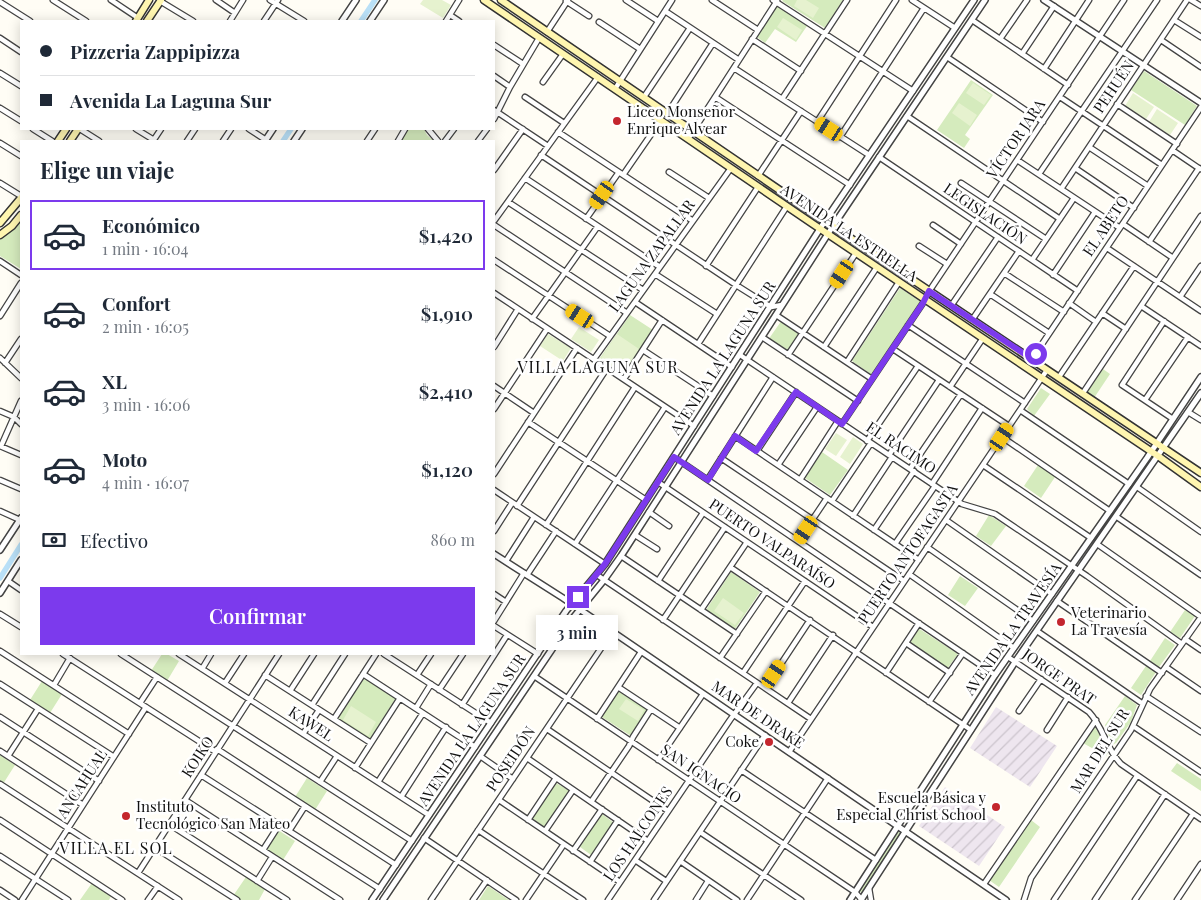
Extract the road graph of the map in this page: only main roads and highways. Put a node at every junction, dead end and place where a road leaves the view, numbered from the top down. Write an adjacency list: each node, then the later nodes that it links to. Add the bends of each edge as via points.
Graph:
1 (150, 0): 5 (main road)
2 (160, 0): 6 (main road)
3 (484, 0): 12 (main road, AVENIDA LA ESTRELLA)
4 (501, 0): 11 (main road, AVENIDA LA ESTRELLA)
5 (137, 19)
6 (148, 20)
7 (20, 198): 9 (main road)
8 (20, 216): 10 (main road)
9 (0, 223)
10 (0, 235)
11 (1201, 473)
12 (1201, 487)

